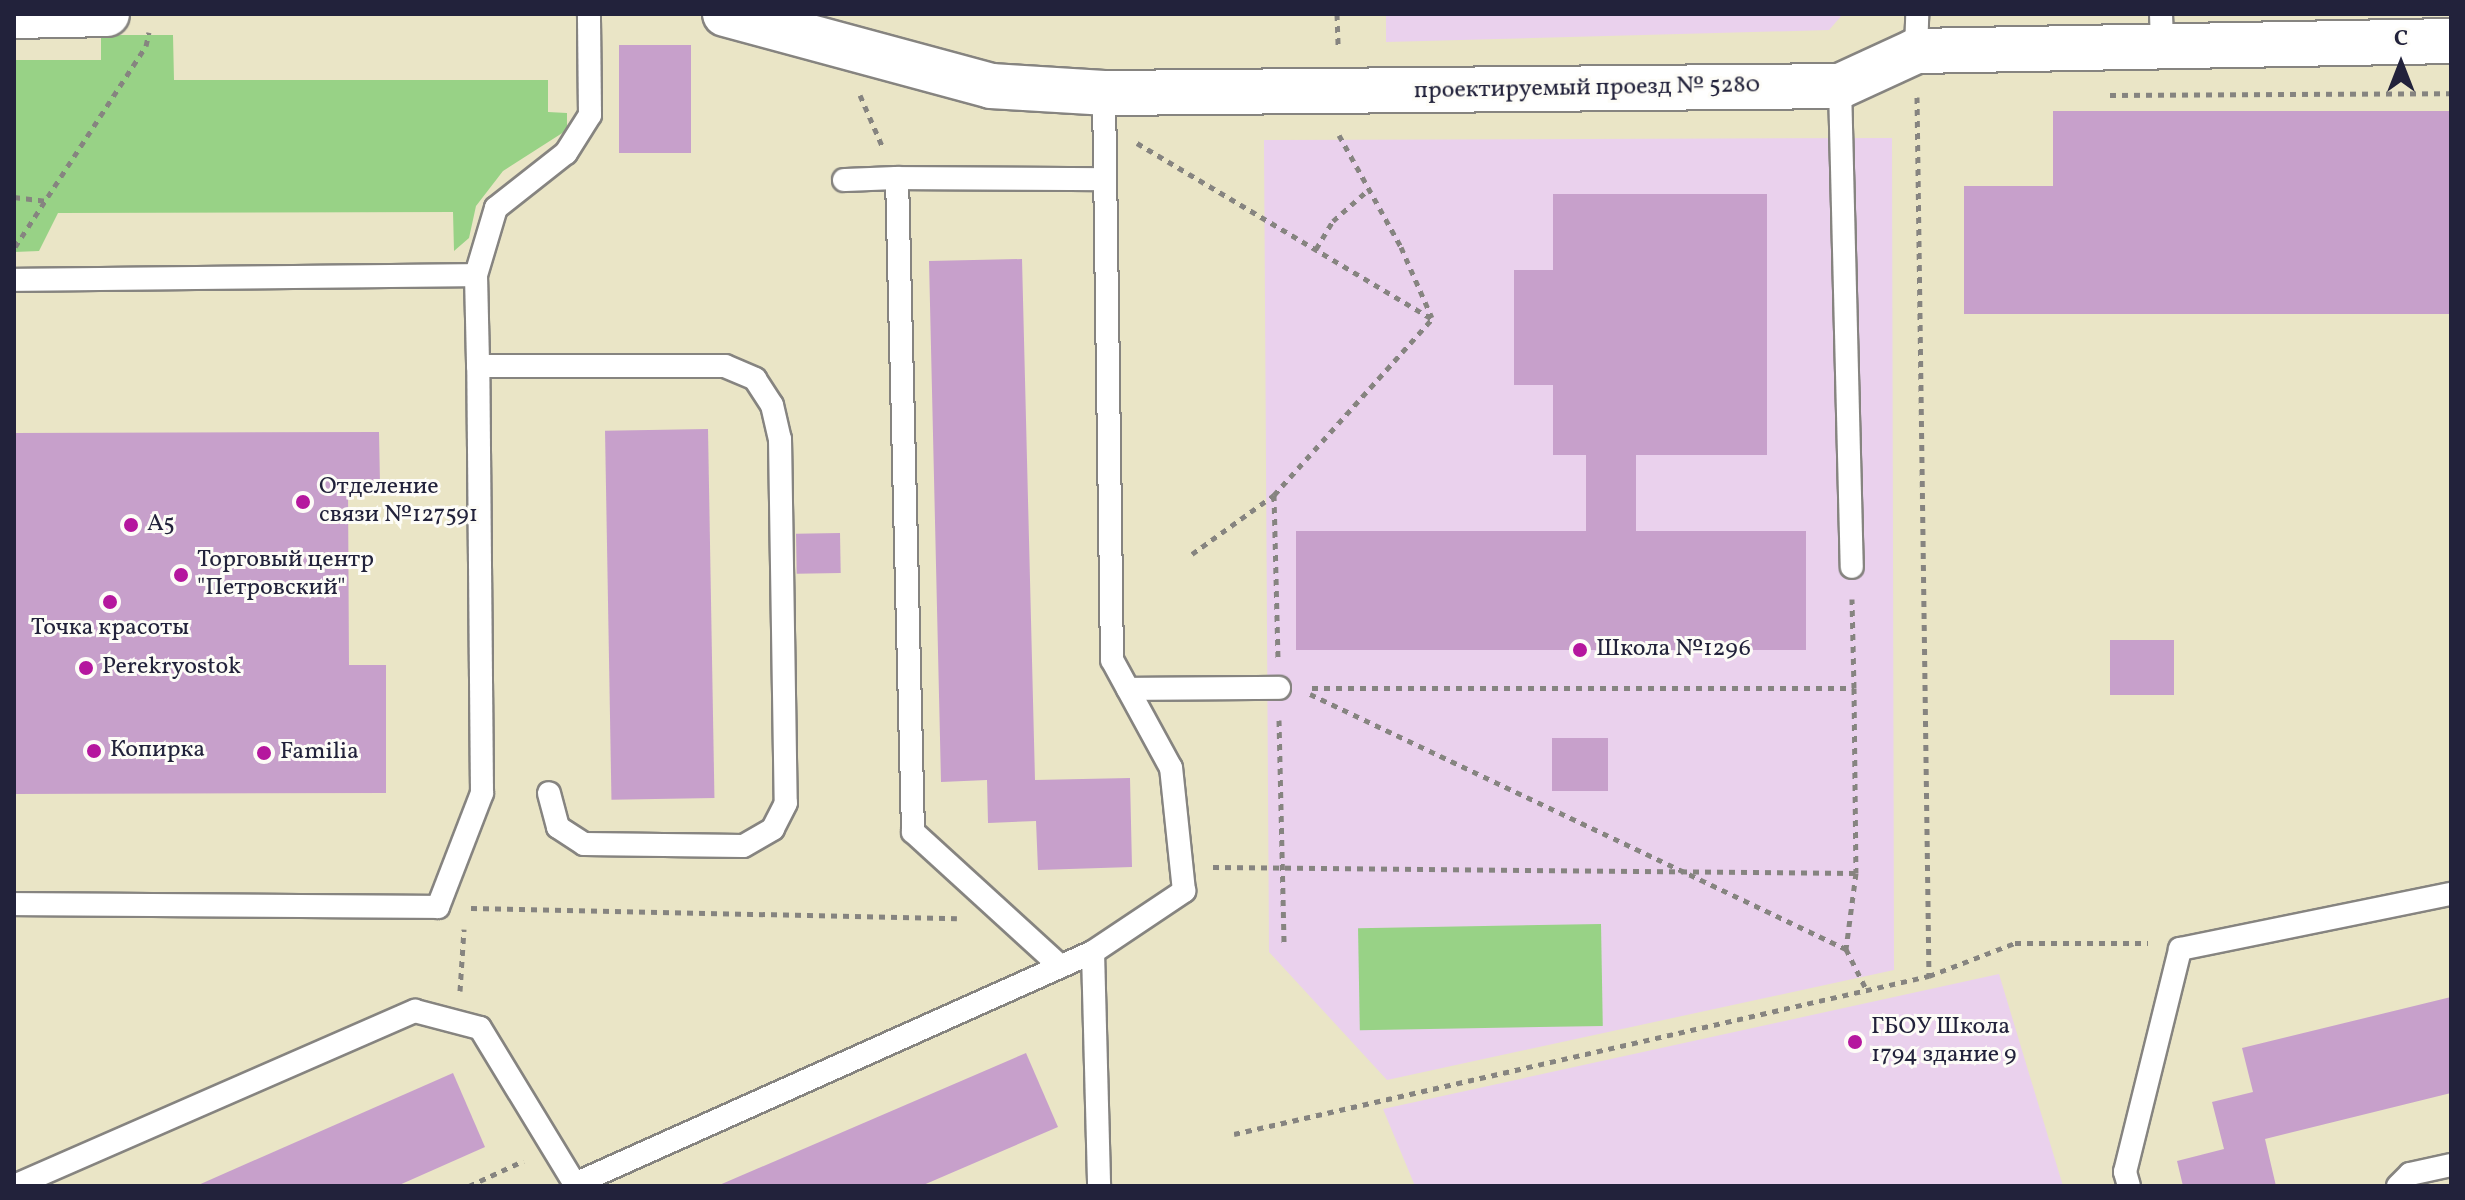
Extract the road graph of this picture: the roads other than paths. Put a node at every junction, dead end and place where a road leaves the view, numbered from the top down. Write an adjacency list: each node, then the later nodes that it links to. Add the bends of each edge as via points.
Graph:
1 (107, 14): 4 (street)
2 (589, 14): 13 (lane, via 590,115 566,153 496,208)
3 (725, 14): 9 (street, проектируемый проезд № 5280, via 991,86)
4 (14, 16)
5 (2162, 29): 6 (street, проектируемый проезд № 5280); 7 (street, проектируемый проезд № 5280)
6 (1917, 32): 8 (street, проектируемый проезд № 5280)
7 (2451, 41)
8 (1840, 86): 9 (street, проектируемый проезд № 5280, via 1338,91); 16 (lane)
9 (1104, 108): 11 (lane)
10 (897, 178): 11 (lane); 12 (lane); 23 (lane, via 913,832)
11 (1104, 179): 18 (lane, via 1112,660)
12 (844, 180)
13 (476, 275): 14 (lane); 15 (lane)
14 (14, 280)
15 (478, 366): 19 (lane, via 725,366 755,379 772,405 780,439 786,803 773,829 743,846 584,844 558,827); 21 (lane, via 482,793 438,907)
16 (1852, 567)
17 (1279, 688): 18 (lane)
18 (1128, 689): 22 (lane, via 1171,768 1184,891)
19 (549, 793)
20 (2451, 894): 27 (lane, via 2180,949 2125,1172)
21 (14, 904)
22 (1093, 952): 23 (lane); 25 (lane)
23 (1060, 966): 26 (lane, via 575,1184 480,1028 415,1011)
24 (2451, 1165): 28 (lane, via 2410,1174)
25 (1093, 1183)
26 (14, 1186)
27 (2129, 1186)
28 (2398, 1186)

